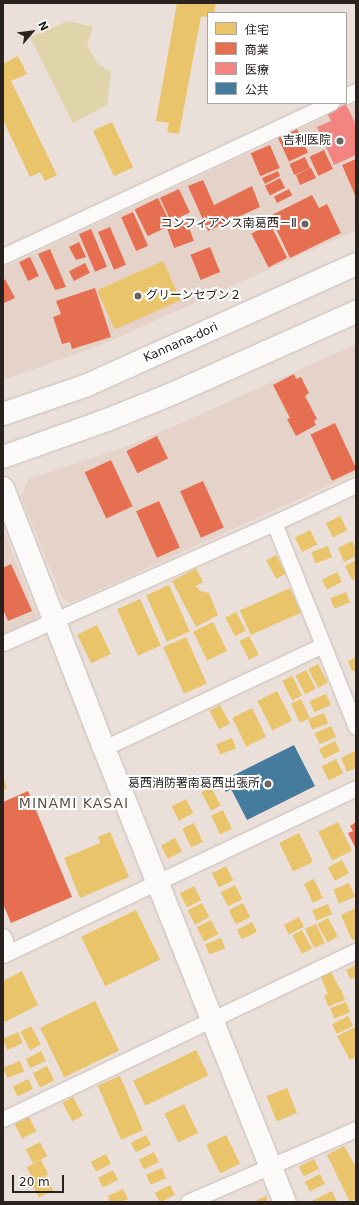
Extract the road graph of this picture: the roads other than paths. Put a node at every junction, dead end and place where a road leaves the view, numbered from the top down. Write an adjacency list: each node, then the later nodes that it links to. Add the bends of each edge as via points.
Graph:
1 (356, 91): 2 (street)
2 (347, 96)
3 (329, 104): 4 (street)
4 (3, 256)
5 (356, 264): 7 (street, Kannana-dori, via 85,386)
6 (356, 312): 8 (street, via 147,404 58,439)
7 (3, 414)
8 (3, 457)
9 (356, 485): 11 (street)
10 (3, 488): 12 (street)
11 (274, 523): 12 (street); 14 (street)
12 (54, 622): 13 (street); 16 (street)
13 (3, 643)
14 (323, 646): 15 (street); 16 (street)
15 (356, 727)
16 (104, 748): 18 (street)
17 (356, 788): 18 (street)
18 (157, 882): 21 (street); 22 (street)
19 (3, 936): 21 (street)
20 (356, 950): 22 (street)
21 (6, 953)
22 (212, 1019): 23 (street); 25 (street)
23 (3, 1119)
24 (356, 1129): 25 (street)
25 (270, 1166): 26 (street); 27 (street)
26 (188, 1202)
27 (285, 1202)

